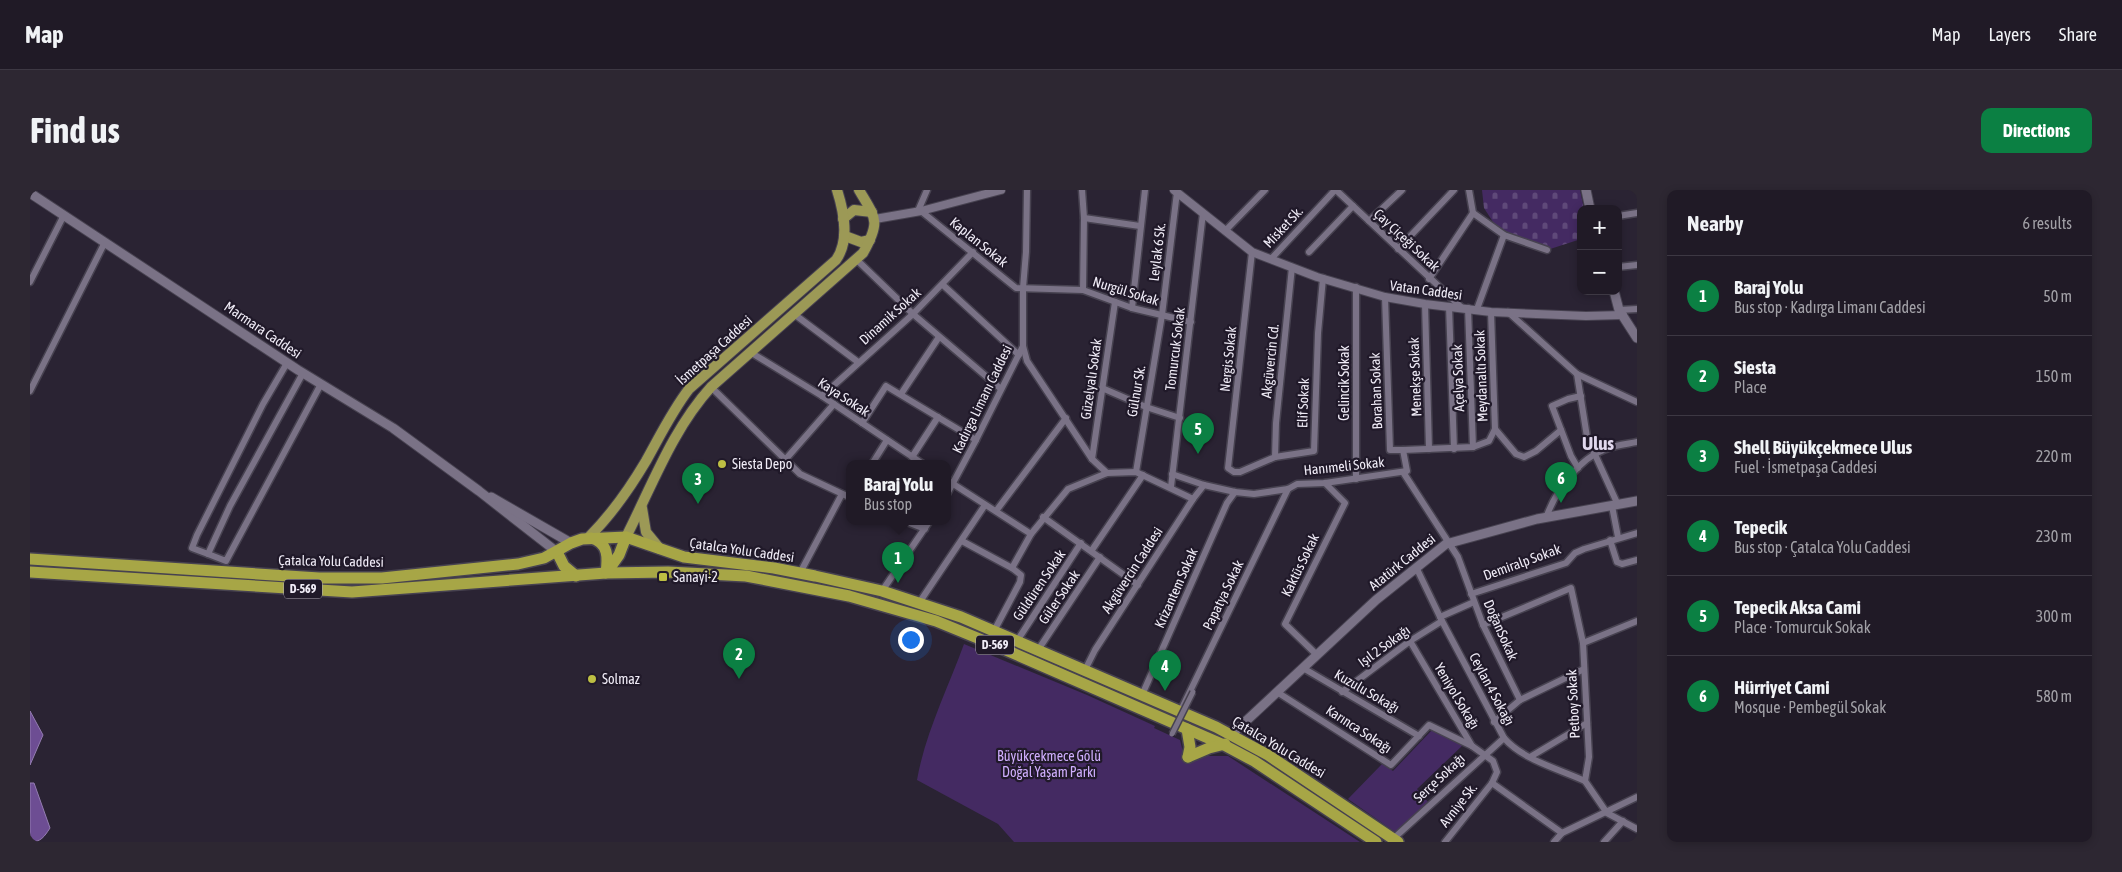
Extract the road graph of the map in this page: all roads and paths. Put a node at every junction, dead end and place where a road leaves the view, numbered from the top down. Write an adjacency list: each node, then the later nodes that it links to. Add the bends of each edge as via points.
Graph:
1 (837, 190): 26 (main road, İsmetpaşa Caddesi)
2 (859, 190): 23 (main road)
3 (927, 190): 18 (street)
4 (1001, 190): 18 (street)
5 (1027, 190): 49 (street, Kadırga Limanı Caddesi)
6 (1082, 190): 25 (street)
7 (1145, 190): 28 (street)
8 (1264, 190): 29 (street)
9 (1335, 190): 17 (street, Çay Çiçeği Sokak); 39 (street, Misket Sk.)
10 (1402, 190): 27 (street)
11 (1454, 190): 34 (street)
12 (1469, 190): 20 (street)
13 (1586, 190): 16 (main road)
14 (1175, 191): 19 (street, Vatan Caddesi); 65 (street, Leylak 6 Sk.)
15 (30, 192): 22 (main road, Marmara Caddesi)
16 (1589, 205)
17 (1353, 206): 27 (street, Çay Çiçeği Sokak); 38 (street)
18 (919, 211): 23 (street); 36 (street, Kaplan Sokak)
19 (1203, 212): 29 (street, Vatan Caddesi); 66 (street, Tomurcuk Sokak)
20 (1473, 213): 30 (street); 45 (street)
21 (1637, 213): 24 (street)
22 (64, 215): 33 (main road, Marmara Caddesi); 46 (street)
23 (873, 215): 26 (main road, via 854,210); 32 (main road, İsmetpaşa Caddesi, via 875,228)
24 (1622, 215)
25 (1084, 218): 28 (street); 50 (street)
26 (843, 219): 31 (main road, İsmetpaşa Caddesi)
27 (1369, 221): 34 (street, Çay Çiçeği Sokak)
28 (1140, 226): 56 (street)
29 (1225, 231): 37 (street, Vatan Caddesi)
30 (1504, 235): 35 (street); 58 (street)
31 (845, 236): 32 (main road, via 862,242); 70 (main road, İsmetpaşa Caddesi, via 844,246 836,260)
32 (870, 240): 40 (main road, İsmetpaşa Caddesi)
33 (105, 242): 74 (main road, Marmara Caddesi); 81 (street)
34 (1398, 249): 45 (street, Çay Çiçeği Sokak)
35 (1546, 250)
36 (973, 252): 47 (street, Dinamik Sokak); 49 (street, Kaplan Sokak, via 1016,288)
37 (1252, 252): 39 (street, Vatan Caddesi); 111 (street, Nergis Sokak, via 1228,468)
38 (1309, 252)
39 (1270, 259): 42 (street, Vatan Caddesi)
40 (857, 260): 63 (main road, İsmetpaşa Caddesi); 64 (street)
41 (1637, 265): 43 (street)
42 (1292, 267): 44 (street, Vatan Caddesi); 103 (street, Akgüvercin Cd.)
43 (1622, 267)
44 (1323, 278): 48 (street, Vatan Caddesi); 103 (street, Elif Sokak, via 1314,451)
45 (1429, 279): 57 (street, Çay Çiçeği Sokak)
46 (30, 282)
47 (943, 285): 64 (street, Dinamik Sokak); 72 (street)
48 (1356, 287): 52 (street, Vatan Caddesi); 116 (street, Gelincik Sokak)
49 (1023, 288): 50 (street, Nurgül Sokak); 69 (street, Kadırga Limanı Caddesi)
50 (1083, 290): 53 (street, Nurgül Sokak)
51 (1615, 295): 62 (main road)
52 (1385, 297): 54 (street, Vatan Caddesi); 100 (street, Borahan Sokak, via 1390,450)
53 (1115, 302): 56 (street, Nurgül Sokak); 79 (street, Güzelyalı Sokak)
54 (1425, 304): 55 (street, Vatan Caddesi); 98 (street, Menekşe Sokak)
55 (1449, 306): 57 (street, Vatan Caddesi); 99 (street)
56 (1132, 308): 65 (street, Nurgül Sokak)
57 (1465, 308): 58 (street, Vatan Caddesi); 97 (street, Açelya Sokak)
58 (1477, 309): 60 (street, Vatan Caddesi)
59 (1637, 309): 62 (street)
60 (1491, 312): 61 (street, Vatan Caddesi); 92 (street, Meydanaltı Sokak)
61 (1508, 312): 62 (street, Vatan Caddesi, via 1586,316); 76 (street)
62 (1621, 312): 68 (main road)
63 (794, 314): 71 (main road, İsmetpaşa Caddesi); 73 (street)
64 (913, 314): 67 (street); 73 (street, Dinamik Sokak)
65 (1162, 315): 66 (street, Nurgül Sokak); 87 (street, Gülnur Sk.)
66 (1191, 322): 90 (street, Tomurcuk Sokak)
67 (939, 337): 80 (street); 82 (street)
68 (1637, 338)
69 (1023, 346): 72 (street, Kadırga Limanı Caddesi); 89 (street, via 1027,361)
70 (736, 348): 71 (main road); 105 (main road, İsmetpaşa Caddesi, via 689,389)
71 (747, 355): 78 (main road, İsmetpaşa Caddesi); 83 (street, Kaya Sokak)
72 (1020, 355): 80 (street, Kadırga Limanı Caddesi)
73 (858, 362): 83 (street, Dinamik Sokak)
74 (287, 363): 75 (main road, Marmara Caddesi); 151 (street, via 197,535 192,548)
75 (303, 373): 77 (main road, Marmara Caddesi); 151 (street, via 230,506)
76 (1577, 374): 84 (street); 85 (street)
77 (321, 384): 123 (main road, Marmara Caddesi, via 393,428); 151 (street, via 226,561)
78 (711, 387): 106 (street); 109 (main road, İsmetpaşa Caddesi, via 691,411)
79 (1102, 388): 87 (street); 104 (street, Güzelyalı Sokak)
80 (1001, 389): 95 (street, Kadırga Limanı Caddesi)
81 (30, 392)
82 (901, 394): 88 (street); 91 (street, via 886,386)
83 (822, 396): 86 (street, Kaya Sokak)
84 (1580, 396): 93 (street, via 1552,406); 101 (street, via 1586,431)
85 (1637, 402)
86 (834, 404): 91 (street, Kaya Sokak); 106 (street)
87 (1146, 407): 90 (street); 114 (street, Gülnur Sk.)
88 (938, 417): 95 (street); 102 (street)
89 (1066, 418): 104 (street); 132 (street)
90 (1180, 418): 115 (street, Tomurcuk Sokak)
91 (862, 423): 94 (street, Kaya Sokak)
92 (1495, 429): 93 (street, via 1516,454 1524,457); 97 (street, Meydanaltı Sokak, via 1489,441)
93 (1561, 430): 110 (street)
94 (887, 440): 102 (street, Kaya Sokak); 107 (street)
95 (976, 440): 117 (street, Kadırga Limanı Caddesi)
96 (1637, 442): 101 (street)
97 (1473, 447): 99 (street, Meydanaltı Sokak)
98 (1430, 449): 99 (street, Meydanaltı Sokak); 100 (street, Meydanaltı Sokak)
99 (1454, 449)
100 (1403, 450): 112 (street)
101 (1596, 454): 110 (street); 130 (street)
102 (912, 457): 108 (street, Kaya Sokak)
103 (1275, 457): 111 (street, Elif Sokak)
104 (1092, 459): 113 (street)
105 (647, 460): 109 (main road); 141 (main road, İsmetpaşa Caddesi, via 617,505)
106 (784, 460): 125 (street, via 800,474)
107 (874, 460)
108 (917, 460)
109 (660, 466): 131 (main road, İsmetpaşa Caddesi)
110 (1578, 468): 134 (street, via 1554,500)
111 (1240, 472)
112 (1405, 472): 116 (street, Hanımeli Sokak); 145 (street, Hanımeli Sokak)
113 (1107, 473): 114 (street); 133 (street, via 1068,489)
114 (1139, 474): 121 (street); 149 (street)
115 (1172, 474): 120 (street, Hanımeli Sokak); 121 (street, Tomurcuk Sokak)
116 (1356, 479): 119 (street, Hanımeli Sokak)
117 (951, 480)
118 (951, 483): 129 (street)
119 (1325, 483): 122 (street, Hanımeli Sokak, via 1297,484); 174 (street, Kaktüs Sokak, via 1345,504 1285,624)
120 (1204, 485): 124 (street, Hanımeli Sokak); 127 (street, Akgüvercin Caddesi)
121 (1170, 487): 127 (street)
122 (1288, 489): 124 (street, Hanımeli Sokak, via 1254,494); 183 (street, Papatya Sokak)
123 (480, 491): 146 (main road); 150 (main road)
124 (1235, 492): 181 (street, Krizantem Sokak, via 1227,503)
125 (842, 494): 126 (street); 159 (street)
126 (846, 496)
127 (1192, 499): 161 (street, Akgüvercin Caddesi)
128 (1637, 501): 130 (main road, Atatürk Caddesi)
129 (986, 505): 132 (street); 144 (street)
130 (1615, 505): 134 (main road, Atatürk Caddesi); 140 (street)
131 (641, 507): 142 (main road, İsmetpaşa Caddesi); 148 (main road, via 646,532)
132 (996, 511): 139 (street)
133 (1044, 517): 139 (street); 147 (street)
134 (1546, 518): 145 (main road, Atatürk Caddesi)
135 (914, 525): 137 (street)
136 (927, 525): 137 (street)
137 (924, 529): 162 (street)
138 (1637, 533): 140 (street, Demiralp Sokak)
139 (1031, 534): 156 (street)
140 (1618, 537): 143 (street, Demiralp Sokak)
141 (589, 538): 142 (highway, Çatalca Yolu Caddesi / D-569); 146 (highway, Çatalca Yolu Caddesi / D-569); 158 (highway, via 603,544 607,551)
142 (626, 538): 148 (highway, Çatalca Yolu Caddesi / D-569); 158 (highway, via 613,566)
143 (1610, 540): 154 (street, via 1617,562); 163 (street, Demiralp Sokak, via 1575,553 1566,562)
144 (962, 541): 156 (street); 165 (street)
145 (1450, 542): 155 (main road, Atatürk Caddesi); 163 (street, DoğanSokak)
146 (571, 543): 150 (highway, Çatalca Yolu Caddesi / D-569)
147 (1081, 543): 149 (street); 170 (street, Güldüren Sokak)
148 (660, 549): 159 (highway, Çatalca Yolu Caddesi / D-569, via 697,559)
149 (1092, 550): 152 (street)
150 (557, 552): 153 (highway, Çatalca Yolu Caddesi / D-569, via 532,562 382,578 319,578); 160 (highway, via 564,566)
151 (208, 554)
152 (1100, 557): 161 (street); 173 (street, Güler Sokak)
153 (30, 559)
154 (1637, 560)
155 (1416, 567): 166 (street, Ceylan 4 Sokağı); 174 (main road, Atatürk Caddesi)
156 (1012, 568): 169 (street, via 1022,575)
157 (30, 572): 160 (highway, Çatalca Yolu Caddesi / D-569, via 352,592)
158 (606, 573): 160 (highway, Çatalca Yolu Caddesi / D-569); 186 (highway, Çatalca Yolu Caddesi / D-569, via 746,576 877,603 966,633)
159 (800, 573): 162 (highway, Çatalca Yolu Caddesi / D-569)
160 (576, 576)
161 (1138, 585): 177 (street, Akgüvercin Caddesi)
162 (882, 591): 165 (highway, Çatalca Yolu Caddesi / D-569)
163 (1471, 594): 164 (street, DoğanSokak)
164 (1474, 602): 166 (street, Işıl 2 Sokağı); 168 (street, DoğanSokak)
165 (919, 603): 169 (highway, Çatalca Yolu Caddesi / D-569)
166 (1441, 619): 171 (street, Işıl 2 Sokağı); 184 (street, Ceylan 4 Sokağı)
167 (1637, 622): 172 (street)
168 (1483, 625): 172 (street, Petboy Sokak, via 1571,588); 182 (street, DoğanSokak)
169 (994, 631): 170 (highway, Çatalca Yolu Caddesi / D-569)
170 (1017, 641): 173 (highway, Çatalca Yolu Caddesi / D-569)
171 (1410, 641): 180 (street, Işıl 2 Sokağı); 192 (street, Yeniyol Sokağı)
172 (1583, 643): 176 (street, Petboy Sokak)
173 (1038, 650): 177 (highway, Çatalca Yolu Caddesi / D-569)
174 (1317, 655): 175 (main road, Atatürk Caddesi)
175 (1303, 668): 179 (main road, Atatürk Caddesi); 180 (street, Kuzulu Sokağı)
176 (1584, 668): 182 (street); 185 (street, Petboy Sokak)
177 (1085, 670): 181 (highway, Çatalca Yolu Caddesi / D-569)
178 (1193, 692): 187 (street, bridge)
179 (1277, 692): 188 (main road, Atatürk Caddesi); 189 (street, Karınca Sokağı, via 1391,765)
180 (1342, 692): 189 (street, Kuzulu Sokağı)
181 (1142, 695): 183 (highway, Çatalca Yolu Caddesi / D-569)
182 (1520, 700): 184 (street)
183 (1180, 712): 188 (highway, Çatalca Yolu Caddesi / D-569)
184 (1494, 722): 190 (street, Ceylan 4 Sokağı)
185 (1587, 723): 194 (street); 195 (street, Petboy Sokak, via 1589,757)
186 (1187, 729): 191 (highway, Çatalca Yolu Caddesi / D-569); 191 (highway, via 1188,756)
187 (1172, 734)
188 (1231, 735): 191 (highway); 202 (highway, Çatalca Yolu Caddesi / D-569, via 1268,755)
189 (1419, 736): 192 (street, Karınca Sokağı, via 1429,725)
190 (1504, 738): 193 (street, Serçe Sokağı); 194 (street, Ceylan 4 Sokağı)
191 (1224, 745): 203 (highway, Çatalca Yolu Caddesi / D-569, via 1254,761)
192 (1472, 746): 193 (street, Yeniyol Sokağı)
193 (1484, 754): 196 (street, Yeniyol Sokağı, via 1493,761 1497,772); 202 (street, Serçe Sokağı)
194 (1530, 757): 195 (street, Ceylan 4 Sokağı)
195 (1585, 781): 198 (street)
196 (1492, 783): 201 (street); 204 (street, Avniye Sk.)
197 (1637, 796): 198 (street)
198 (1607, 813): 199 (street); 201 (street)
199 (1623, 821): 200 (street); 206 (street)
200 (1637, 829)
201 (1562, 833): 205 (street)
202 (1396, 840)
203 (1376, 842)
204 (1445, 842)
205 (1554, 842)
206 (1604, 842)

